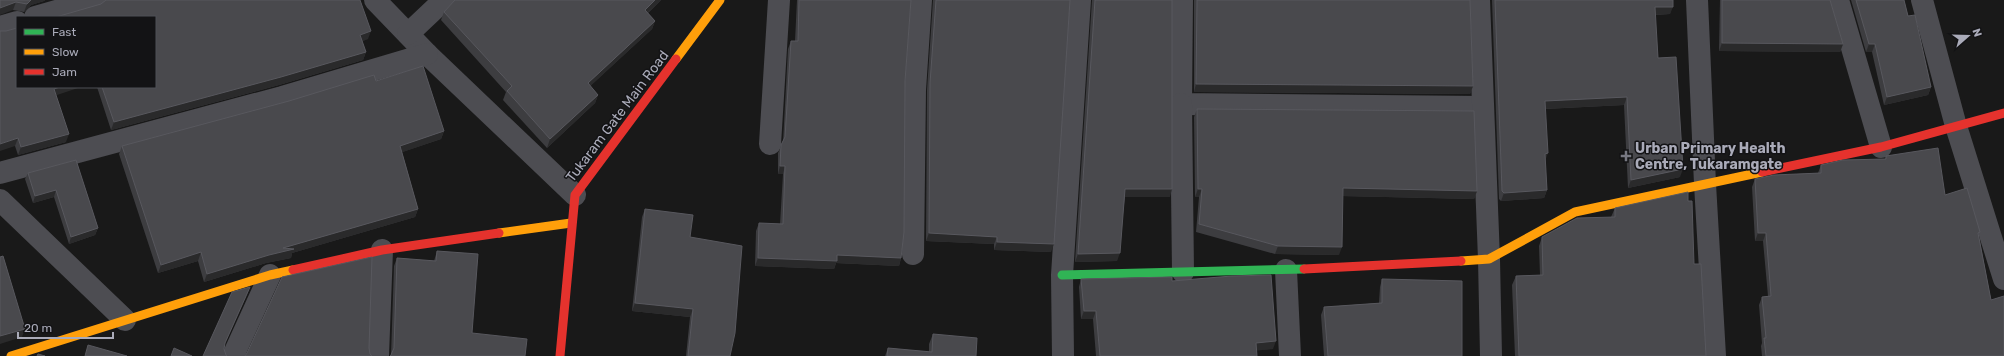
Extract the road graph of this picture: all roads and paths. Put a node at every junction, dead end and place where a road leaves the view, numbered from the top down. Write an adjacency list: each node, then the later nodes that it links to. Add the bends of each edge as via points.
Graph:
1 (95, 0): 13 (street)
2 (375, 0): 16 (street)
3 (444, 0): 16 (street)
4 (720, 0): 26 (street, Tukaram Gate Main Road)
5 (779, 0): 22 (street)
6 (921, 0): 30 (street, via 915,90)
7 (1080, 0): 35 (street)
8 (1182, 0): 18 (street)
9 (1479, 0): 19 (street)
10 (1697, 0): 25 (street)
11 (1838, 0): 23 (street)
12 (1922, 0): 21 (street)
13 (39, 16)
14 (16, 22): 15 (street)
15 (0, 27)
16 (408, 34): 17 (street)
17 (427, 54): 24 (street, via 282,98); 26 (street)
18 (1181, 104): 19 (street); 33 (street)
19 (1482, 107): 31 (street)
20 (2004, 113): 21 (street)
21 (1956, 126): 23 (street); 36 (street)
22 (770, 144)
23 (1881, 147): 25 (street)
24 (0, 173)
25 (1705, 184): 31 (street, via 1575,212); 45 (street)
26 (575, 195): 28 (street, Tukaram Gate Main Road)
27 (0, 200): 37 (street)
28 (571, 223): 29 (street); 41 (street, Tukaram Gate Main Road)
29 (382, 250): 34 (street); 40 (street)
30 (913, 254)
31 (1489, 259): 32 (street); 44 (street)
32 (1286, 270): 33 (street); 43 (street)
33 (1183, 272): 35 (street)
34 (270, 275): 37 (street); 39 (street)
35 (1062, 275): 42 (street)
36 (2004, 279)
37 (125, 320): 38 (street)
38 (11, 356)
39 (233, 356)
40 (378, 356)
41 (560, 356)
42 (1063, 356)
43 (1290, 356)
44 (1491, 356)
45 (1715, 356)

